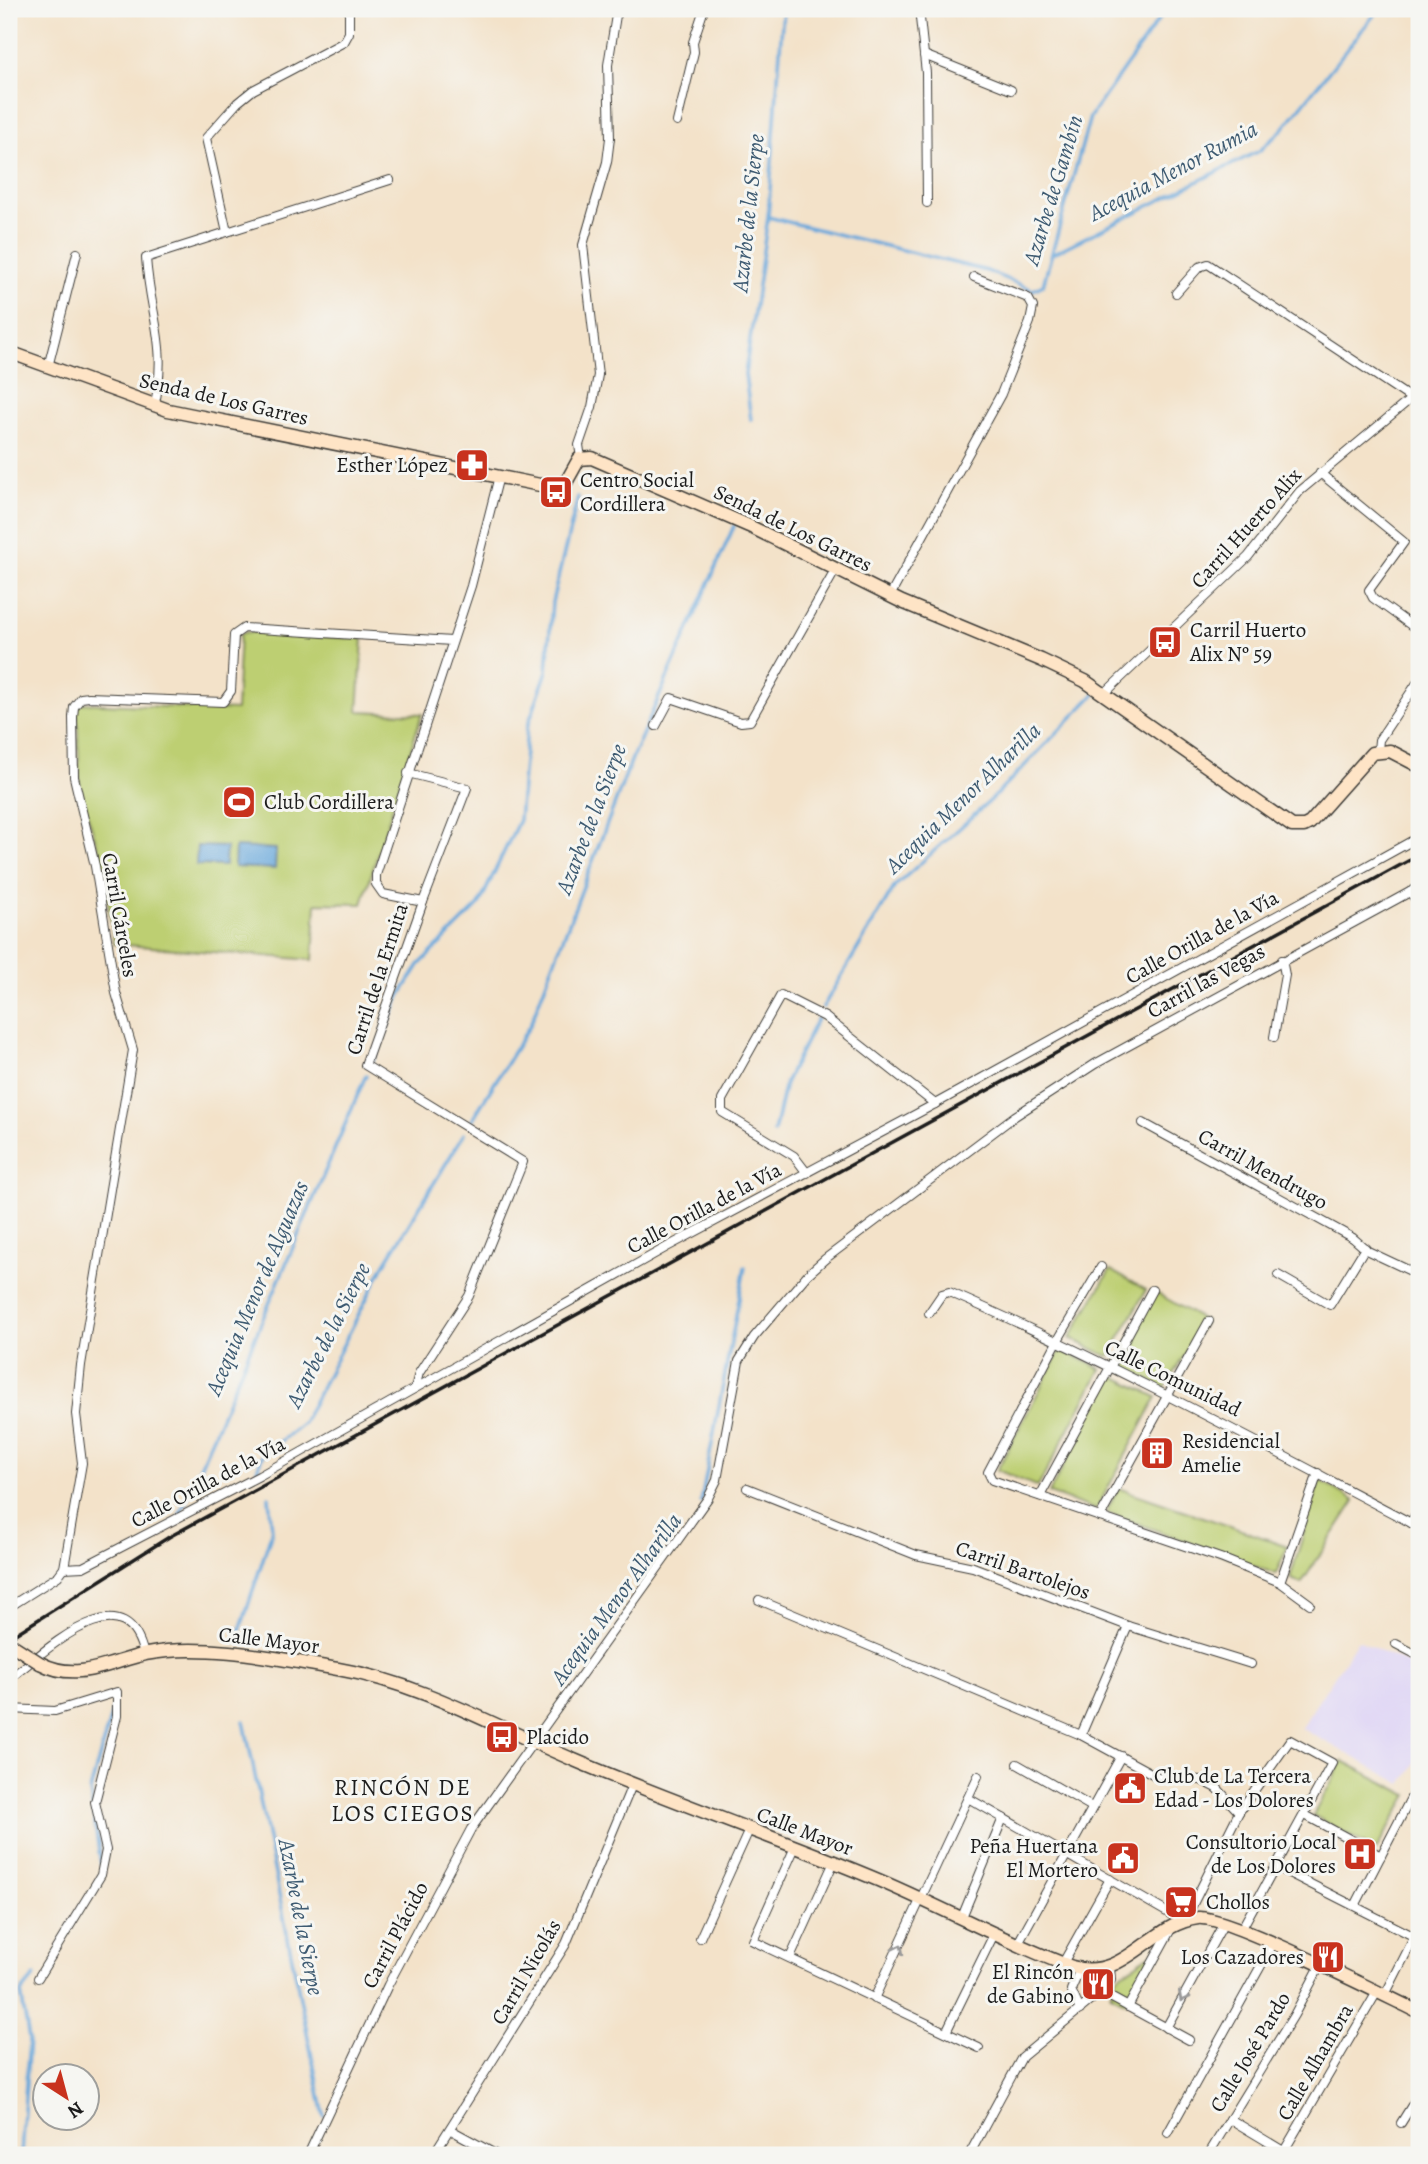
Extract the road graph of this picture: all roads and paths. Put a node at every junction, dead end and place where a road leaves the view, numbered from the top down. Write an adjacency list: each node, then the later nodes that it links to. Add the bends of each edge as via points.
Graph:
1 (349, 9): 10 (street, via 349,33 344,42 253,90 206,138)
2 (617, 9): 18 (street, via 608,65 607,162 583,245 598,375 579,445)
3 (704, 9): 7 (street)
4 (919, 9): 5 (street)
5 (924, 55): 6 (street); 9 (street)
6 (1011, 90)
7 (677, 122)
8 (390, 180): 10 (street)
9 (927, 203)
10 (227, 232): 17 (street, via 146,258 162,368)
11 (78, 253): 15 (street)
12 (974, 277): 22 (street, via 1028,298 1033,307 1030,322 1001,394)
13 (1176, 293): 16 (street, via 1199,267 1208,264)
14 (9, 352): 15 (street, Senda de Los Garres)
15 (48, 367): 17 (street, Senda de Los Garres)
16 (1416, 396): 19 (street, Carril Huerto Alix)
17 (154, 407): 20 (street, Senda de Los Garres)
18 (581, 458): 20 (street, Senda de Los Garres, via 562,486); 21 (street, Senda de Los Garres, via 592,458)
19 (1320, 473): 23 (street, via 1404,542 1369,590 1373,598); 26 (street, Carril Huerto Alix, via 1294,497 1248,557)
20 (499, 476): 24 (street, Carril de la Ermita)
21 (836, 569): 22 (street, Senda de Los Garres); 27 (street, via 750,721 671,698)
22 (890, 596): 26 (street, Senda de Los Garres, via 1041,660)
23 (1419, 631)
24 (452, 641): 30 (street, Carril de la Ermita); 58 (street, Carril Cárceles, via 244,628 234,635 231,691 223,702 89,697 81,698 74,707 74,777 95,866 116,993 132,1050 81,1366 76,1414 82,1463)
25 (1419, 680): 28 (street, via 1379,740)
26 (1105, 693): 28 (street, Senda de Los Garres, via 1298,827 1310,823 1359,764)
27 (656, 726)
28 (1378, 750): 29 (street)
29 (1419, 766)
30 (408, 772): 34 (street, Carril de la Ermita, via 376,884 383,894); 34 (street, via 467,788)
31 (1419, 837): 38 (street, Calle Orilla de la Vía)
32 (1419, 887): 33 (street, Carril las Vegas)
33 (1410, 892): 35 (street); 36 (street, Carril las Vegas)
34 (422, 902): 50 (street, Carril de la Ermita, via 365,1065 523,1162 469,1296 419,1373)
35 (1419, 903)
36 (1282, 960): 37 (street, via 1285,975); 72 (street, Carril las Vegas, via 1144,1035 1015,1116 807,1275 739,1361 717,1480 708,1498)
37 (1274, 1037)
38 (935, 1104): 40 (street, Calle Orilla de la Vía); 40 (street, via 825,1017 781,995 722,1100 722,1112 787,1151)
39 (1143, 1122): 41 (street, Carril Mendrugo)
40 (807, 1173): 50 (street, Calle Orilla de la Vía)
41 (1365, 1248): 43 (street, via 1330,1305); 44 (street, Carril Mendrugo)
42 (1101, 1267): 48 (street)
43 (1278, 1275)
44 (1419, 1275)
45 (1152, 1290): 49 (street)
46 (929, 1313): 48 (street, Calle Comunidad, via 942,1294 949,1292)
47 (1209, 1321): 51 (street)
48 (1058, 1340): 49 (street, Calle Comunidad); 54 (street, via 988,1472 992,1480)
49 (1110, 1366): 51 (street, Calle Comunidad); 54 (street)
50 (415, 1388): 58 (street, Calle Orilla de la Vía, via 157,1531 83,1567)
51 (1166, 1394): 52 (street, Calle Comunidad); 56 (street)
52 (1318, 1473): 57 (street, Calle Comunidad); 59 (street)
53 (747, 1488): 63 (street, Carril Bartolejos, via 916,1555 973,1567)
54 (1040, 1496): 56 (street)
55 (1419, 1508): 57 (street)
56 (1100, 1517): 59 (street)
57 (1415, 1525)
58 (64, 1568): 62 (street, Calle Orilla de la Vía)
59 (1280, 1581): 61 (street)
60 (759, 1600): 71 (street)
61 (1311, 1604)
62 (9, 1607)
63 (1128, 1626): 68 (street, Carril Bartolejos); 71 (street)
64 (9, 1643): 66 (street, Calle Mayor, bridge, via 61,1671 78,1672)
65 (1396, 1644): 67 (street)
66 (149, 1654): 69 (street, via 132,1628 102,1618 73,1631); 72 (street, Calle Mayor, via 179,1650 232,1654 370,1675 420,1692)
67 (1419, 1656)
68 (1251, 1664)
69 (9, 1679)
70 (9, 1709): 108 (street, via 55,1712 117,1692 117,1716 95,1802 106,1850 101,1875)
71 (1081, 1735): 73 (street)
72 (533, 1743): 76 (street, Calle Mayor); 125 (street, Carril Plácido, via 471,1829 388,1985)
73 (1121, 1756): 79 (street); 80 (street, via 1160,1777 1201,1780 1217,1788)
74 (1017, 1764): 79 (street)
75 (978, 1776): 78 (street)
76 (632, 1785): 83 (street, Calle Mayor); 122 (street, Carril Nicolás, via 566,1944)
77 (1417, 1793): 86 (street)
78 (968, 1798): 82 (street); 90 (street)
79 (1092, 1807): 85 (street)
80 (1238, 1812): 81 (street, via 1290,1740 1332,1763); 93 (street)
81 (1305, 1815): 86 (street); 88 (street)
82 (1003, 1818): 85 (street); 92 (street)
83 (748, 1829): 84 (street, Calle Mayor); 99 (street)
84 (796, 1847): 87 (street, Calle Mayor); 103 (street, via 753,1941)
85 (1065, 1853): 89 (street); 101 (street)
86 (1381, 1856): 91 (street)
87 (834, 1862): 90 (street, Calle Mayor); 103 (street)
88 (1277, 1867): 91 (street); 97 (street)
89 (1110, 1879): 93 (street); 104 (street)
90 (923, 1899): 92 (street, Calle Mayor); 111 (street, one-way to 90)
91 (1355, 1906): 100 (street)
92 (962, 1917): 98 (street, Calle Mayor)
93 (1184, 1922): 94 (street, Calle Mayor, via 1203,1917); 96 (street, Calle Mayor)
94 (1224, 1923): 97 (street, Calle Mayor); 115 (street, one-way to 115)
95 (1419, 1928): 100 (street, Calle Alhambra)
96 (1171, 1929): 106 (street, Calle Mayor); 112 (street)
97 (1241, 1930): 102 (street, Calle Mayor)
98 (995, 1932): 101 (street, Calle Mayor); 116 (street)
99 (700, 1938)
100 (1417, 1938): 110 (street, Calle Alhambra)
101 (1018, 1943): 104 (street, Calle Mayor)
102 (1273, 1944): 105 (street, Calle Mayor); 123 (street)
103 (790, 1958): 111 (street)
104 (1063, 1963): 107 (street, Calle Mayor)
105 (1320, 1966): 110 (street, Calle Mayor); 120 (street, Calle José Pardo)
106 (1110, 1967): 107 (street, Calle Mayor); 109 (street, via 1111,1979)
107 (1080, 1969): 113 (street, via 1071,1990)
108 (38, 1978)
109 (1101, 1992): 112 (street); 113 (street)
110 (1381, 1993): 114 (street, Calle Mayor); 124 (street, Calle Alhambra)
111 (874, 1999): 116 (street)
112 (1128, 2007): 115 (street)
113 (1080, 2010): 128 (street, via 1023,2057)
114 (1419, 2012)
115 (1166, 2028): 117 (street)
116 (946, 2032): 118 (street)
117 (1189, 2040)
118 (979, 2048)
119 (1419, 2094): 121 (street)
120 (1230, 2119): 124 (street); 129 (street, Calle José Pardo)
121 (1401, 2123)
122 (451, 2130): 126 (street, Carril Nicolás); 127 (street)
123 (1168, 2133)
124 (1287, 2153)
125 (308, 2155)
126 (433, 2155)
127 (497, 2155)
128 (969, 2155)
129 (1209, 2155)

